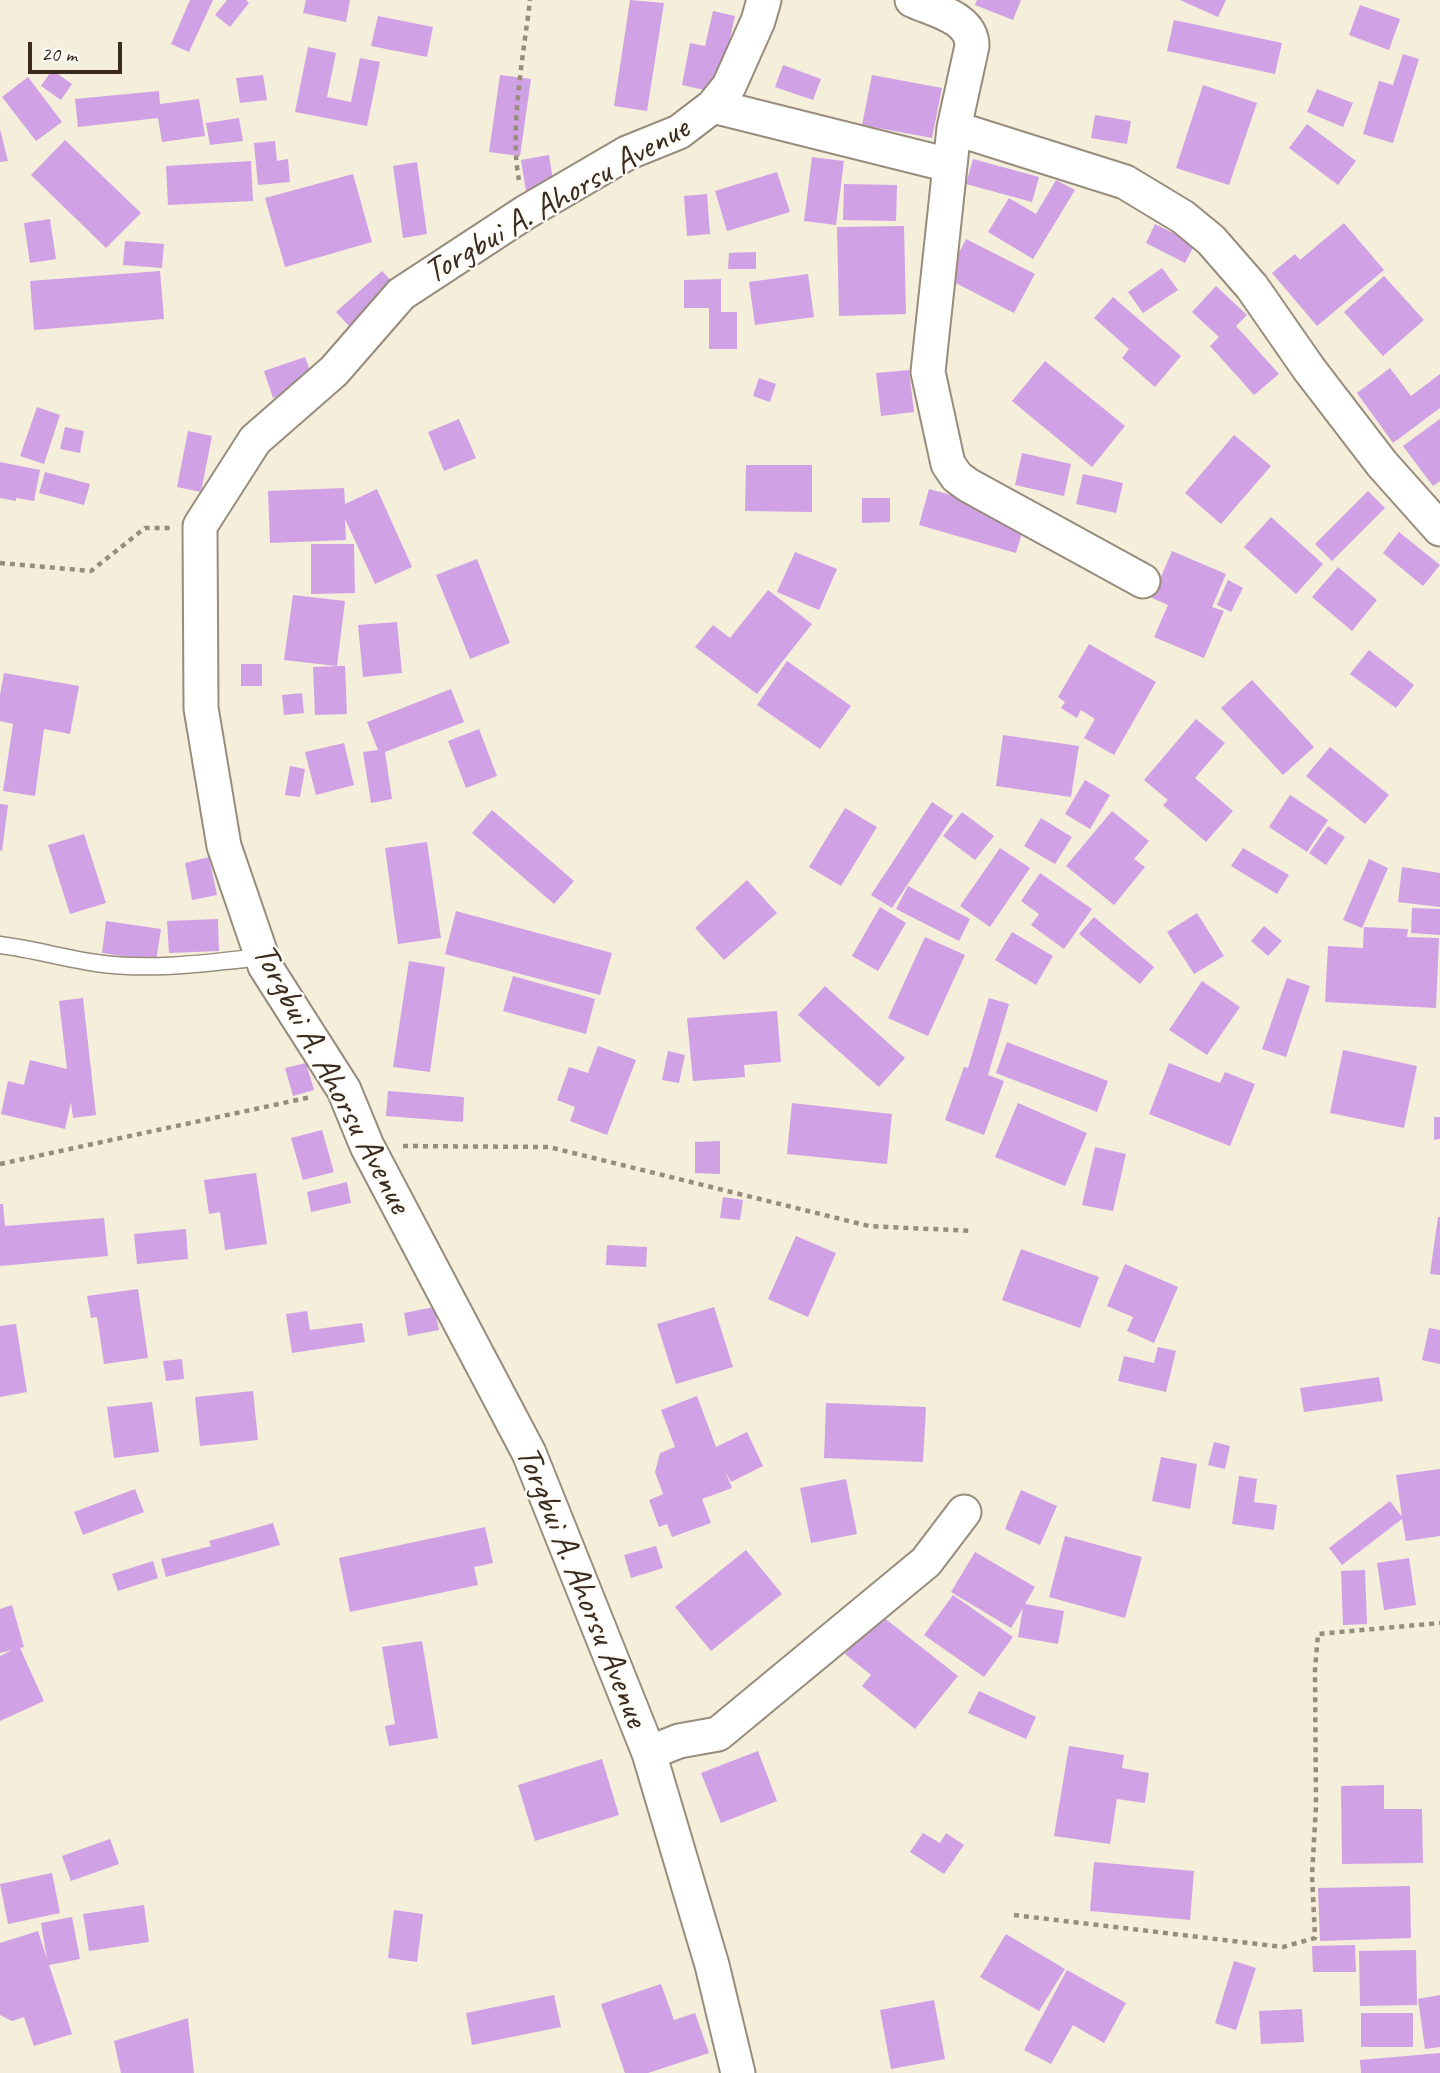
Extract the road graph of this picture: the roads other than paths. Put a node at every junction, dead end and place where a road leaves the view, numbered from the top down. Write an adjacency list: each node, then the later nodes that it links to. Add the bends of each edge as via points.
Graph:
1 (764, 0): 3 (street, Torgbui A. Ahorsu Avenue, via 729,86)
2 (912, 0): 4 (street, via 959,21 972,38)
3 (713, 106): 5 (street); 9 (street, Torgbui A. Ahorsu Avenue, via 678,132 627,153 526,212 401,294 334,371 255,440 200,526 201,708 224,846)
4 (954, 128): 5 (street); 6 (street, via 1125,182 1211,240 1382,464)
5 (949, 166): 7 (street, via 928,372 948,464 968,485)
6 (1440, 529)
7 (1143, 581)
8 (0, 945): 9 (lane, via 136,966)
9 (262, 957): 11 (street, Torgbui A. Ahorsu Avenue, via 344,1090 367,1146 529,1453)
10 (964, 1512): 11 (street, via 926,1562 718,1734 679,1741)
11 (649, 1754): 12 (street, Torgbui A. Ahorsu Avenue, via 712,1965)
12 (738, 2073)

